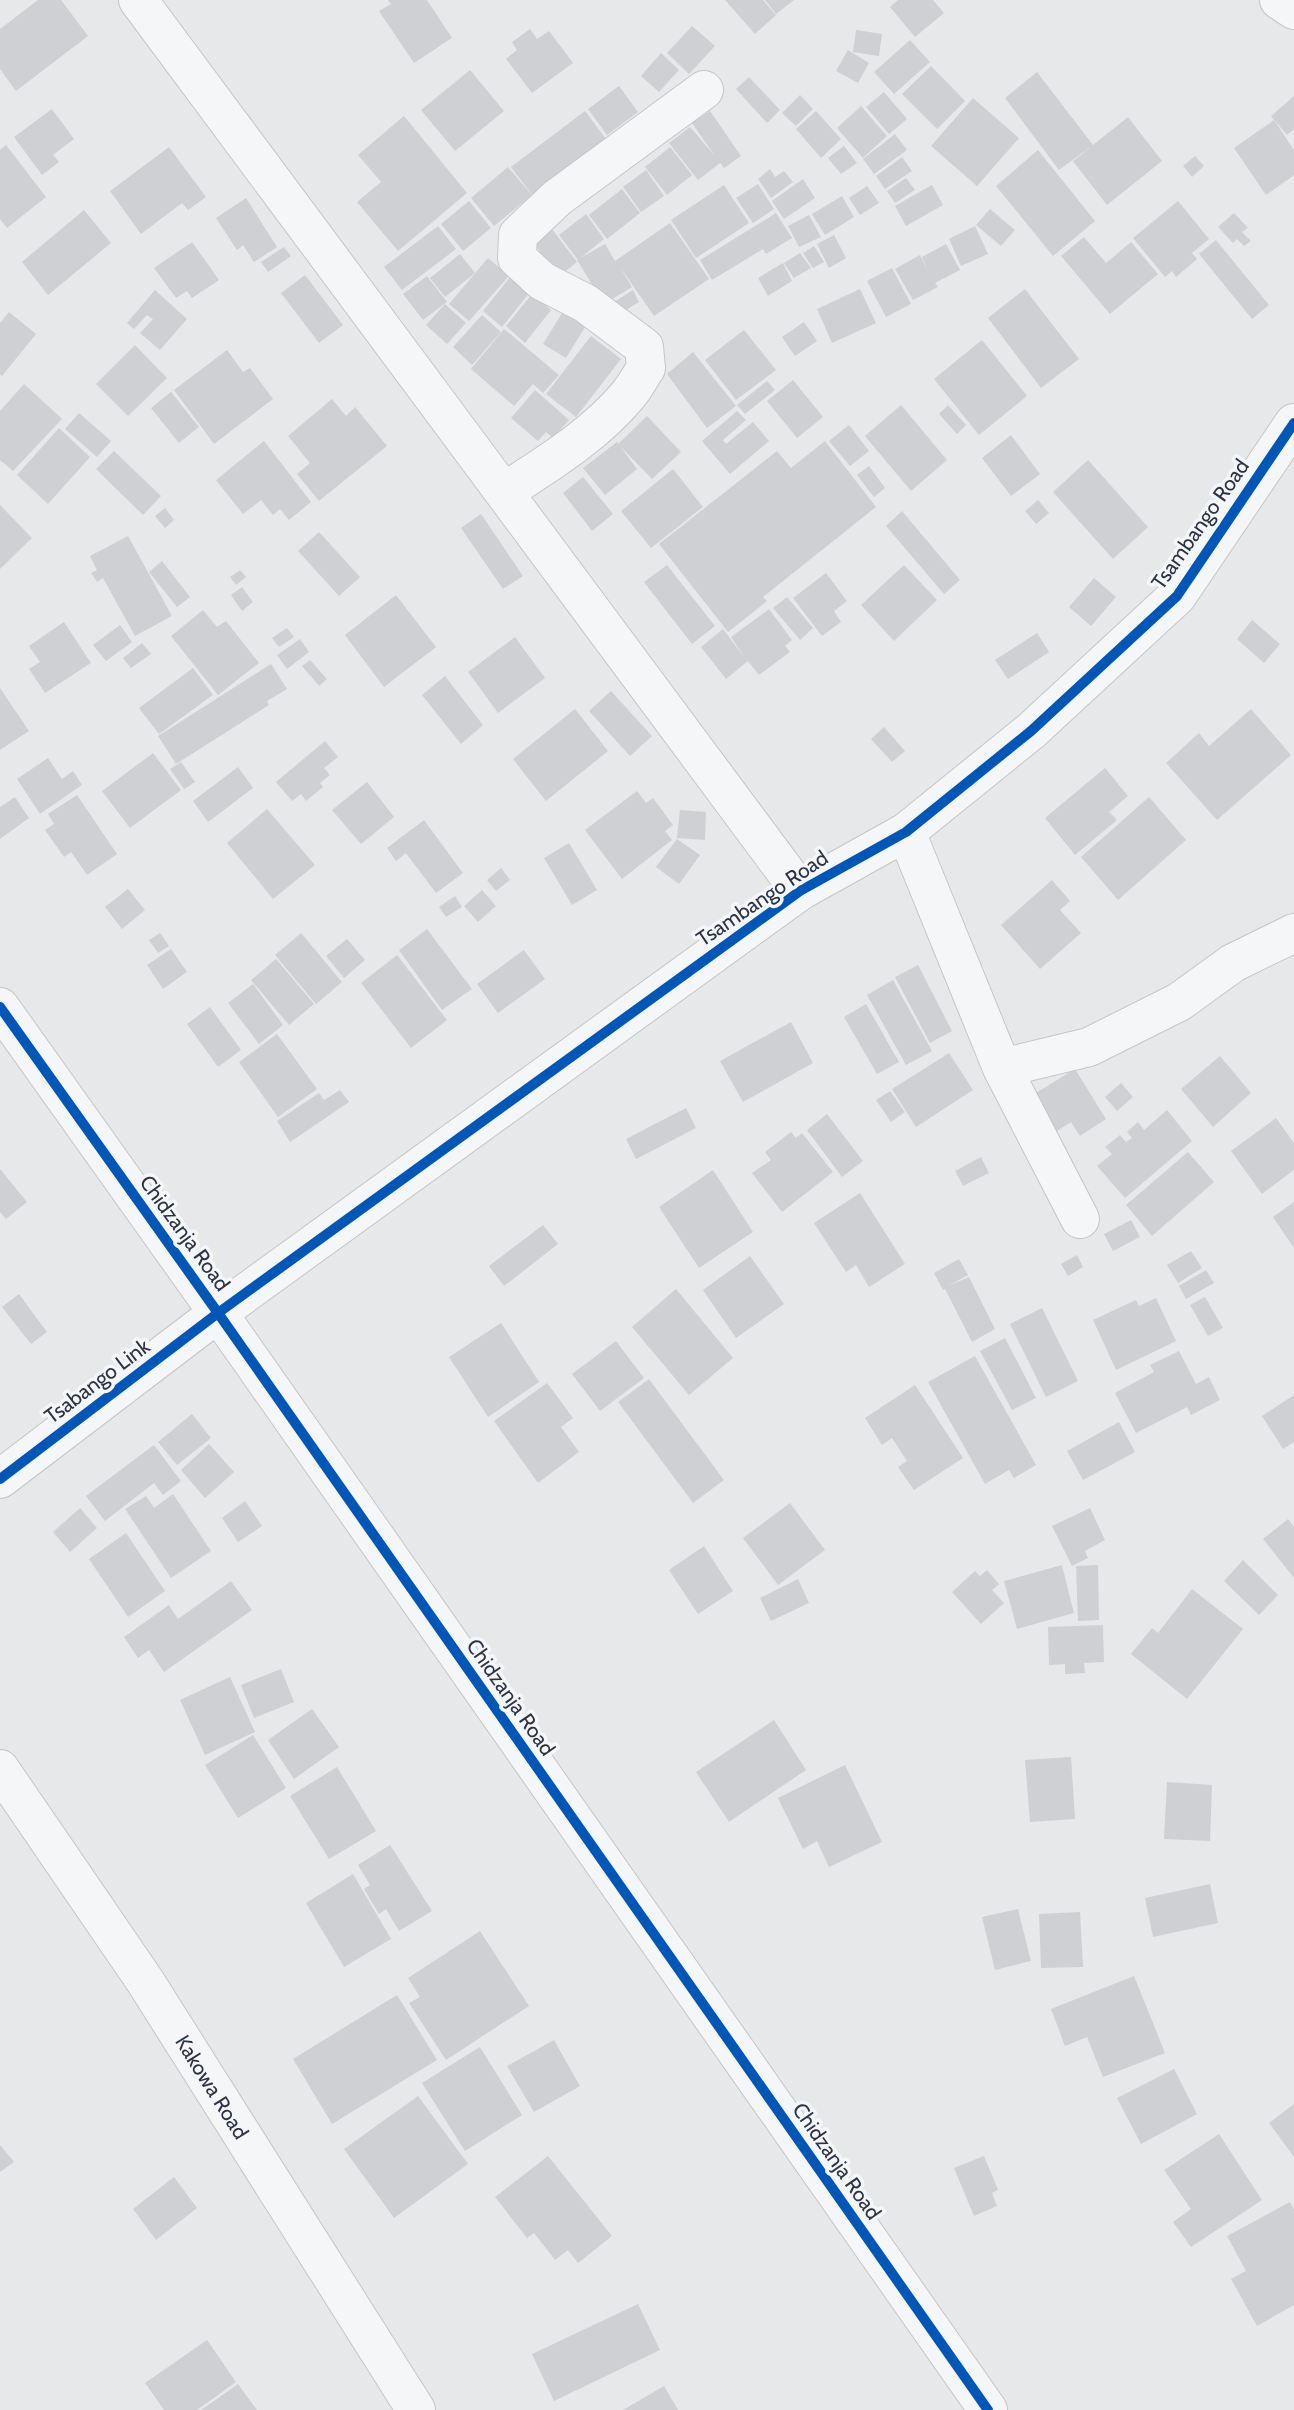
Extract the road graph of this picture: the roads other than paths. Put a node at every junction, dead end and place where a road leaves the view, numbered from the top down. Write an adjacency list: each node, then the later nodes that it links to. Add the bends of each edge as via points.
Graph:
1 (138, 0): 6 (street)
2 (1279, 0): 3 (street)
3 (1294, 10)
4 (704, 90): 6 (street, via 558,198 518,235 517,258 542,281 585,303 644,347 646,368 628,396 600,423)
5 (1294, 423): 7 (street, Tsambango Road, via 1177,596 1031,731)
6 (504, 492): 8 (street)
7 (906, 832): 8 (street, Tsambango Road); 11 (street)
8 (800, 891): 13 (street, Tsambango Road)
9 (1294, 933): 11 (street, via 1233,963 1179,1002 1089,1047)
10 (0, 1007): 13 (street, Chidzanja Road)
11 (1002, 1068): 12 (street)
12 (1080, 1219)
13 (218, 1313): 14 (street, Tsabango Link); 17 (street, Chidzanja Road)
14 (0, 1479)
15 (0, 1769): 16 (street, Kakowa Road, via 145,1981)
16 (416, 2410)
17 (988, 2410)

